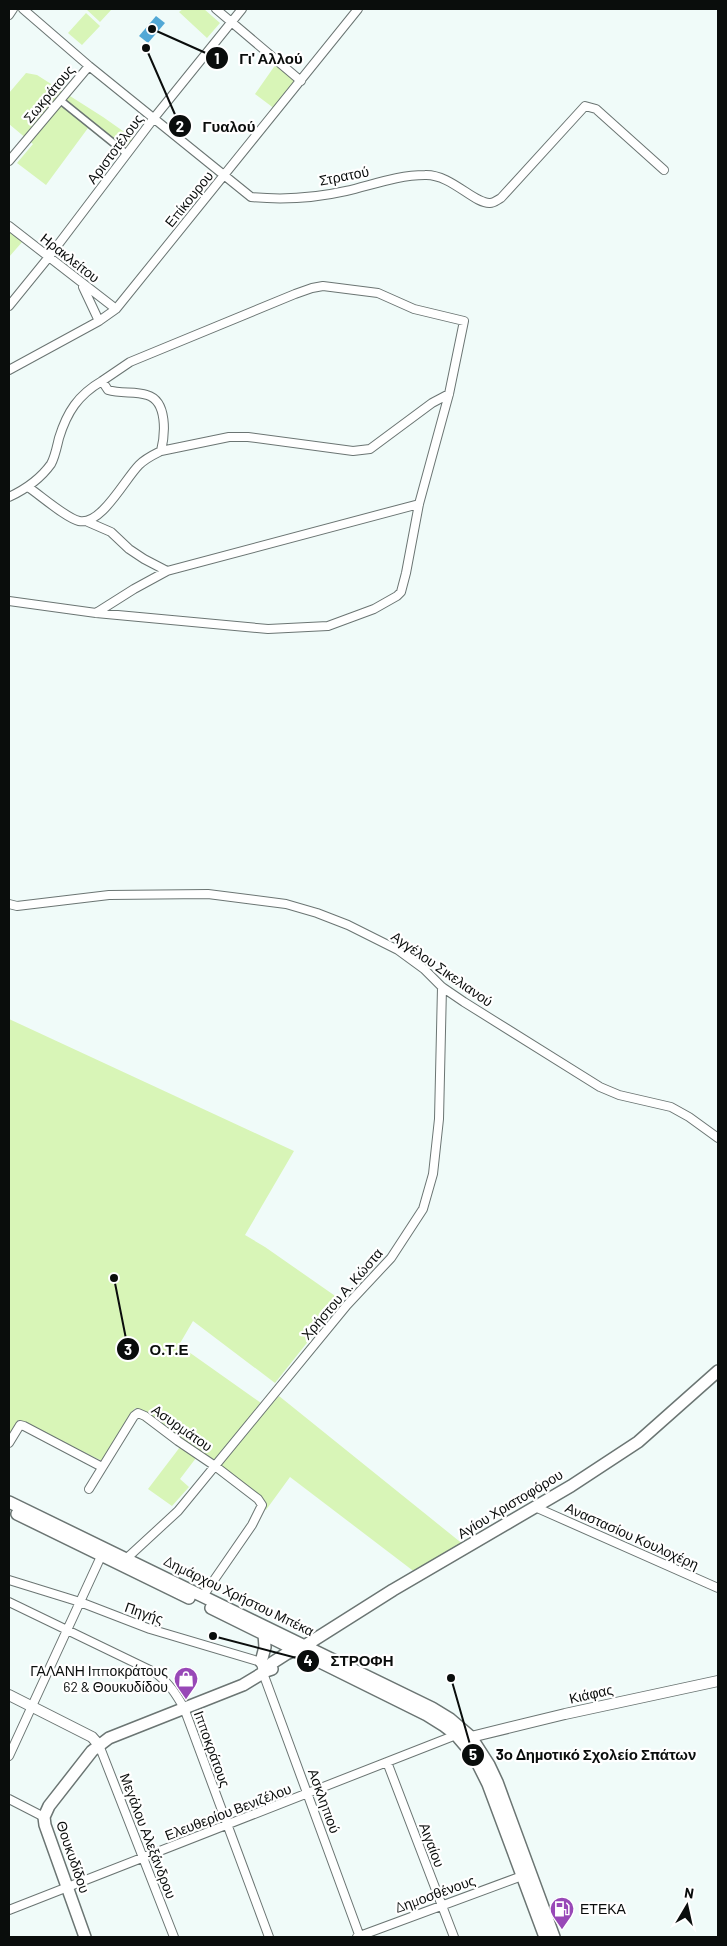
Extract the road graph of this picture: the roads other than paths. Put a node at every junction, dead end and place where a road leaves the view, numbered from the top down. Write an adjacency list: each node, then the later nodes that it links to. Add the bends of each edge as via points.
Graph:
1 (13, 9): 6 (street)
2 (22, 9): 8 (street, Στρατού)
3 (216, 9): 7 (street)
4 (242, 9): 7 (street, Αριστοτέλους)
5 (358, 9): 9 (street, Επίκουρου)
6 (9, 14)
7 (231, 22): 9 (street); 11 (street, Αριστοτέλους)
8 (89, 66): 10 (street, Σωκράτους); 11 (street, Στρατού)
9 (301, 80): 15 (street, Επίκουρου)
10 (60, 100): 12 (street); 13 (street, Σωκράτους)
11 (154, 118): 12 (street, Αριστοτέλους); 15 (street, Στρατού)
12 (128, 154): 17 (street, Αριστοτέλους)
13 (9, 161)
14 (664, 170): 15 (street, Στρατού, via 596,109 585,106 500,198 489,203 480,201 444,178 426,174 344,191 276,199 251,197)
15 (224, 176): 20 (street, Επίκουρου)
16 (9, 226): 17 (street, Ηρακλείτου)
17 (48, 258): 18 (street, Ηρακλείτου); 19 (street, Αριστοτέλους)
18 (82, 285): 20 (street, Ηρακλείτου); 21 (street)
19 (9, 306)
20 (116, 309): 21 (street, Επίκουρου)
21 (99, 321): 22 (street, Επίκουρου)
22 (9, 370)
23 (102, 381): 24 (street, via 130,362 280,299 324,286 378,293 414,309 464,321); 25 (street, via 108,390 150,395 158,403 164,417); 26 (street, via 75,402 51,463)
24 (449, 394): 25 (street, via 370,449 353,451 248,436); 28 (street)
25 (161, 451): 29 (street, via 137,467 102,512)
26 (28, 487): 27 (street); 29 (street, via 78,521)
27 (9, 497)
28 (419, 504): 30 (street); 32 (street, via 401,592 374,609 328,626 268,629)
29 (88, 522): 30 (street, via 111,532 137,554)
30 (167, 571): 32 (street)
31 (9, 601): 32 (street)
32 (96, 613)
33 (9, 904): 34 (street, Αγγέλου Σικελιανού, via 17,906 109,895 208,894 286,904 348,925 390,946 424,968)
34 (442, 987): 35 (street, Αγγέλου Σικελιανού, via 600,1087 619,1095 671,1107); 38 (street, Χρήστου Α. Κώστα, via 439,1119 433,1174 423,1209 391,1258 347,1305)
35 (718, 1138)
36 (718, 1372): 42 (main road, Αγίου Χριστοφόρου, via 638,1442)
37 (9, 1443): 39 (street, via 17,1428 24,1426)
38 (215, 1466): 39 (street, Ασυρμάτου, via 138,1413); 45 (street, Χρήστου Α. Κώστα, via 178,1511); 48 (street, Ασυρμάτου, via 261,1502 261,1508)
39 (102, 1467): 40 (street, Ασυρμάτου)
40 (89, 1489)
41 (9, 1502): 44 (main road, Δημάρχου Χρήστου Μπέκα)
42 (535, 1507): 47 (street, Αναστασίου Κουλοχέρη); 53 (main road, Αγίου Χριστοφόρου)
43 (9, 1510): 44 (main road, Δημάρχου Χρήστου Μπέκα)
44 (103, 1552): 45 (main road, Δημάρχου Χρήστου Μπέκα); 50 (street); 52 (main road, Δημάρχου Χρήστου Μπέκα)
45 (126, 1558): 48 (main road, Δημάρχου Χρήστου Μπέκα)
46 (9, 1580): 50 (street, Πηγής)
47 (718, 1588)
48 (203, 1596): 53 (main road, Δημάρχου Χρήστου Μπέκα)
49 (9, 1602): 51 (street, Ιπποκράτους)
50 (80, 1602): 51 (street); 54 (street, Πηγής)
51 (66, 1630): 57 (street); 58 (street, Ιπποκράτους, via 156,1673 176,1692)
52 (264, 1634): 53 (main road, Δημάρχου Χρήστου Μπέκα); 54 (main road)
53 (300, 1649): 54 (main road); 59 (main road, Δημάρχου Χρήστου Μπέκα, via 427,1715); 60 (main road, Δημάρχου Χρήστου Μπέκα, via 432,1708)
54 (264, 1668): 58 (main road, Θουκυδίδου, via 243,1685); 64 (street, Ασκληπιού)
55 (718, 1681): 60 (street, Κιάφας)
56 (9, 1695): 57 (street)
57 (31, 1706): 61 (street, via 92,1737); 62 (street)
58 (184, 1708): 61 (main road, Θουκυδίδου, via 119,1733); 67 (street, Ιπποκράτους)
59 (456, 1735): 63 (street, Ελευθερίου Βενιζέλου); 69 (main road, Δημάρχου Χρήστου Μπέκα, via 474,1756 488,1784)
60 (471, 1737): 79 (main road, Δημάρχου Χρήστου Μπέκα, via 497,1782)
61 (99, 1745): 66 (main road, Θουκυδίδου, via 49,1806); 68 (street, Μεγάλου Αλεξάνδρου)
62 (9, 1756)
63 (388, 1762): 64 (street, Ελευθερίου Βενιζέλου); 71 (street, Αιγαίου)
64 (308, 1794): 67 (street, Ελευθερίου Βενιζέλου); 76 (street, Ασκληπιού)
65 (9, 1799): 66 (street)
66 (44, 1817): 70 (main road, Θουκυδίδου)
67 (227, 1826): 68 (street, Ελευθερίου Βενιζέλου); 75 (street, Ιπποκράτους)
68 (144, 1858): 70 (street, Ελευθερίου Βενιζέλου); 74 (street, Μεγάλου Αλεξάνδρου)
69 (522, 1876): 71 (street, Δημοσθένους); 78 (main road, Δημάρχου Χρήστου Μπέκα)
70 (67, 1888): 72 (street, Ελευθερίου Βενιζέλου); 73 (main road, Θουκυδίδου)
71 (442, 1905): 76 (street, Δημοσθένους); 77 (street, Αιγαίου)
72 (9, 1910)
73 (85, 1937)
74 (174, 1937)
75 (269, 1937)
76 (359, 1937)
77 (454, 1937)
78 (545, 1937)
79 (554, 1937)

